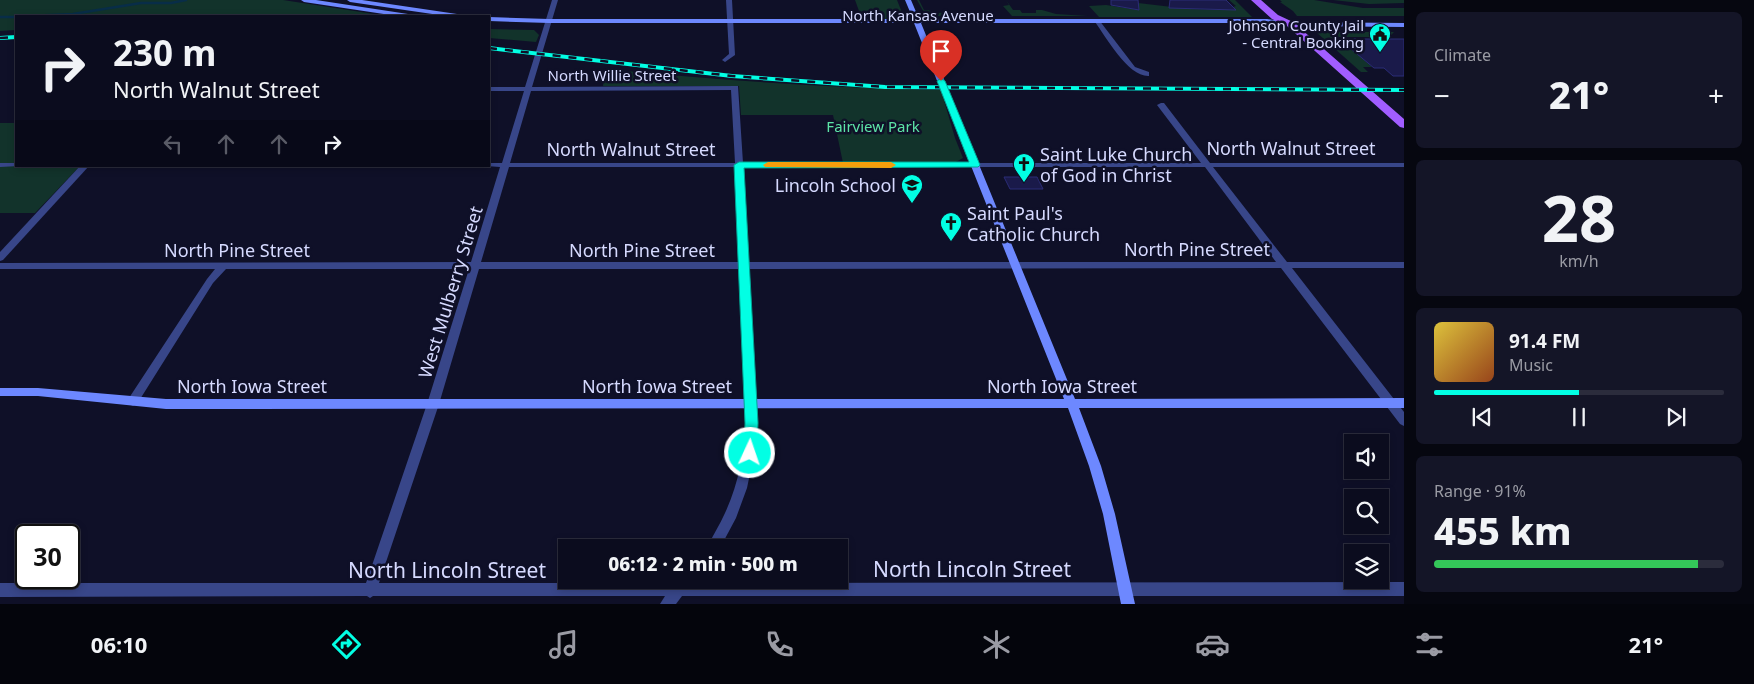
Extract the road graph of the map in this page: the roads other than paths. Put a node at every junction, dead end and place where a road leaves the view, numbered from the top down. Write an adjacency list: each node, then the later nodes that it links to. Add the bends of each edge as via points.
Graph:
1 (304, 0): 8 (main road)
2 (350, 0): 9 (main road)
3 (555, 0): 12 (street, West Mulberry Street)
4 (729, 0): 13 (street)
5 (908, 0): 14 (main road)
6 (1256, 0): 15 (main road, via 1275,17)
7 (1267, 0): 15 (main road, via 1287,17)
8 (402, 15)
9 (449, 15)
10 (490, 20): 12 (main road)
11 (1097, 21): 14 (main road, North Kansas Avenue); 15 (main road, North Kansas Avenue, via 1267,21); 18 (street)
12 (548, 24): 13 (main road, North Kansas Avenue); 17 (main road); 22 (street, West Mulberry Street)
13 (730, 24): 14 (main road, North Kansas Avenue); 19 (street, via 732,55)
14 (918, 24): 18 (main road, North Kansas Avenue); 28 (main road)
15 (1290, 24): 16 (main road, North Kansas Avenue); 18 (main road, North Kansas Avenue); 24 (main road)
16 (1404, 25)
17 (490, 26)
18 (1102, 27): 20 (street, via 1133,68)
19 (725, 60)
20 (1146, 74)
21 (490, 88): 22 (street, North Willie Street)
22 (528, 88): 27 (street, North Willie Street, via 735,88); 32 (street, West Mulberry Street)
23 (1161, 106): 29 (street)
24 (1404, 125)
25 (0, 165): 26 (street)
26 (15, 165)
27 (739, 165): 28 (street, North Walnut Street); 32 (street, North Walnut Street); 40 (street)
28 (975, 165): 29 (street, North Walnut Street); 41 (main road)
29 (1207, 165): 30 (street, North Walnut Street); 35 (street)
30 (1404, 165)
31 (490, 166): 32 (street, North Walnut Street)
32 (506, 166): 39 (street, West Mulberry Street)
33 (84, 167): 34 (street)
34 (0, 258)
35 (1284, 265): 36 (street, North Pine Street); 41 (street, North Pine Street); 45 (street)
36 (1404, 265)
37 (0, 266): 38 (street, North Pine Street)
38 (222, 266): 39 (street, North Pine Street); 43 (street)
39 (474, 266): 40 (street, North Pine Street); 47 (street, West Mulberry Street)
40 (744, 266): 41 (street, North Pine Street); 44 (street)
41 (1016, 266): 48 (main road)
42 (0, 392): 43 (main road, North Iowa Street, via 38,392)
43 (133, 401): 47 (main road, North Iowa Street, via 166,404)
44 (751, 403): 47 (main road, North Iowa Street); 48 (main road, North Iowa Street); 50 (street, via 750,453 744,483)
45 (1391, 403): 46 (main road, North Iowa Street); 48 (main road, North Iowa Street); 49 (street)
46 (1404, 403)
47 (433, 404): 57 (street, West Mulberry Street)
48 (1072, 404): 54 (main road, via 1109,514)
49 (1404, 421)
50 (719, 539)
51 (848, 586): 54 (street, North Lincoln Street)
52 (558, 587): 57 (street, North Lincoln Street)
53 (679, 589): 58 (street)
54 (1125, 589): 55 (street, North Lincoln Street); 59 (main road)
55 (1404, 589)
56 (0, 590): 57 (street, North Lincoln Street)
57 (370, 591)
58 (667, 604)
59 (1128, 604)

